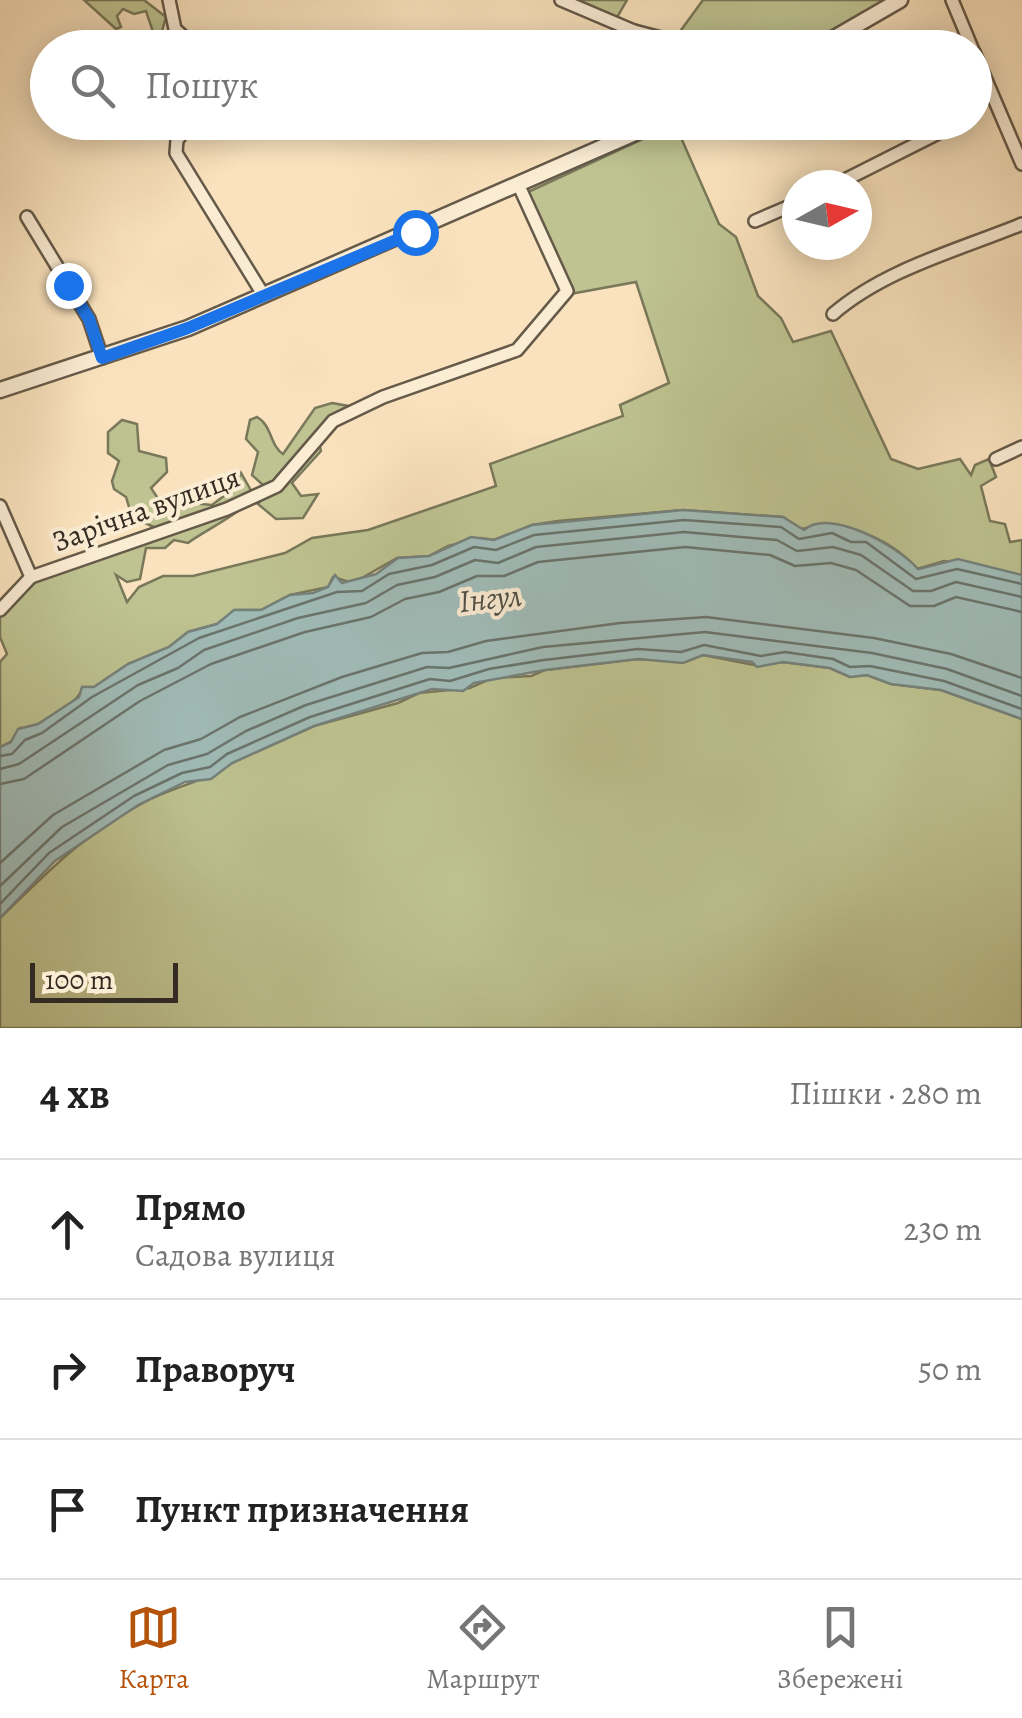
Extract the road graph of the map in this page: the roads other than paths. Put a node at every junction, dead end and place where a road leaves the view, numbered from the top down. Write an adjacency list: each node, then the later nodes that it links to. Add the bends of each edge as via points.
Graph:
1 (169, 0): 5 (street)
2 (560, 0): 6 (street)
3 (900, 0): 7 (street)
4 (952, 0): 8 (street)
5 (176, 30)
6 (632, 30)
7 (847, 30)
8 (965, 30)
9 (992, 101): 13 (street)
10 (176, 140): 20 (street, via 176,153)
11 (613, 140): 15 (street)
12 (924, 140): 14 (street)
13 (1022, 164)
14 (865, 170)
15 (519, 186): 20 (street); 27 (street, Зарічна вулиця, via 567,292 517,350 333,420 277,486)
16 (782, 210): 18 (street)
17 (27, 218): 22 (street, via 89,319)
18 (755, 222)
19 (1022, 224): 21 (street, via 930,259)
20 (264, 296): 22 (street)
21 (832, 314)
22 (102, 358): 23 (street)
23 (0, 390)
24 (1022, 447): 25 (street)
25 (996, 459)
26 (0, 506): 27 (street, Зарічна вулиця)
27 (31, 577): 28 (street, Зарічна вулиця)
28 (0, 610)

